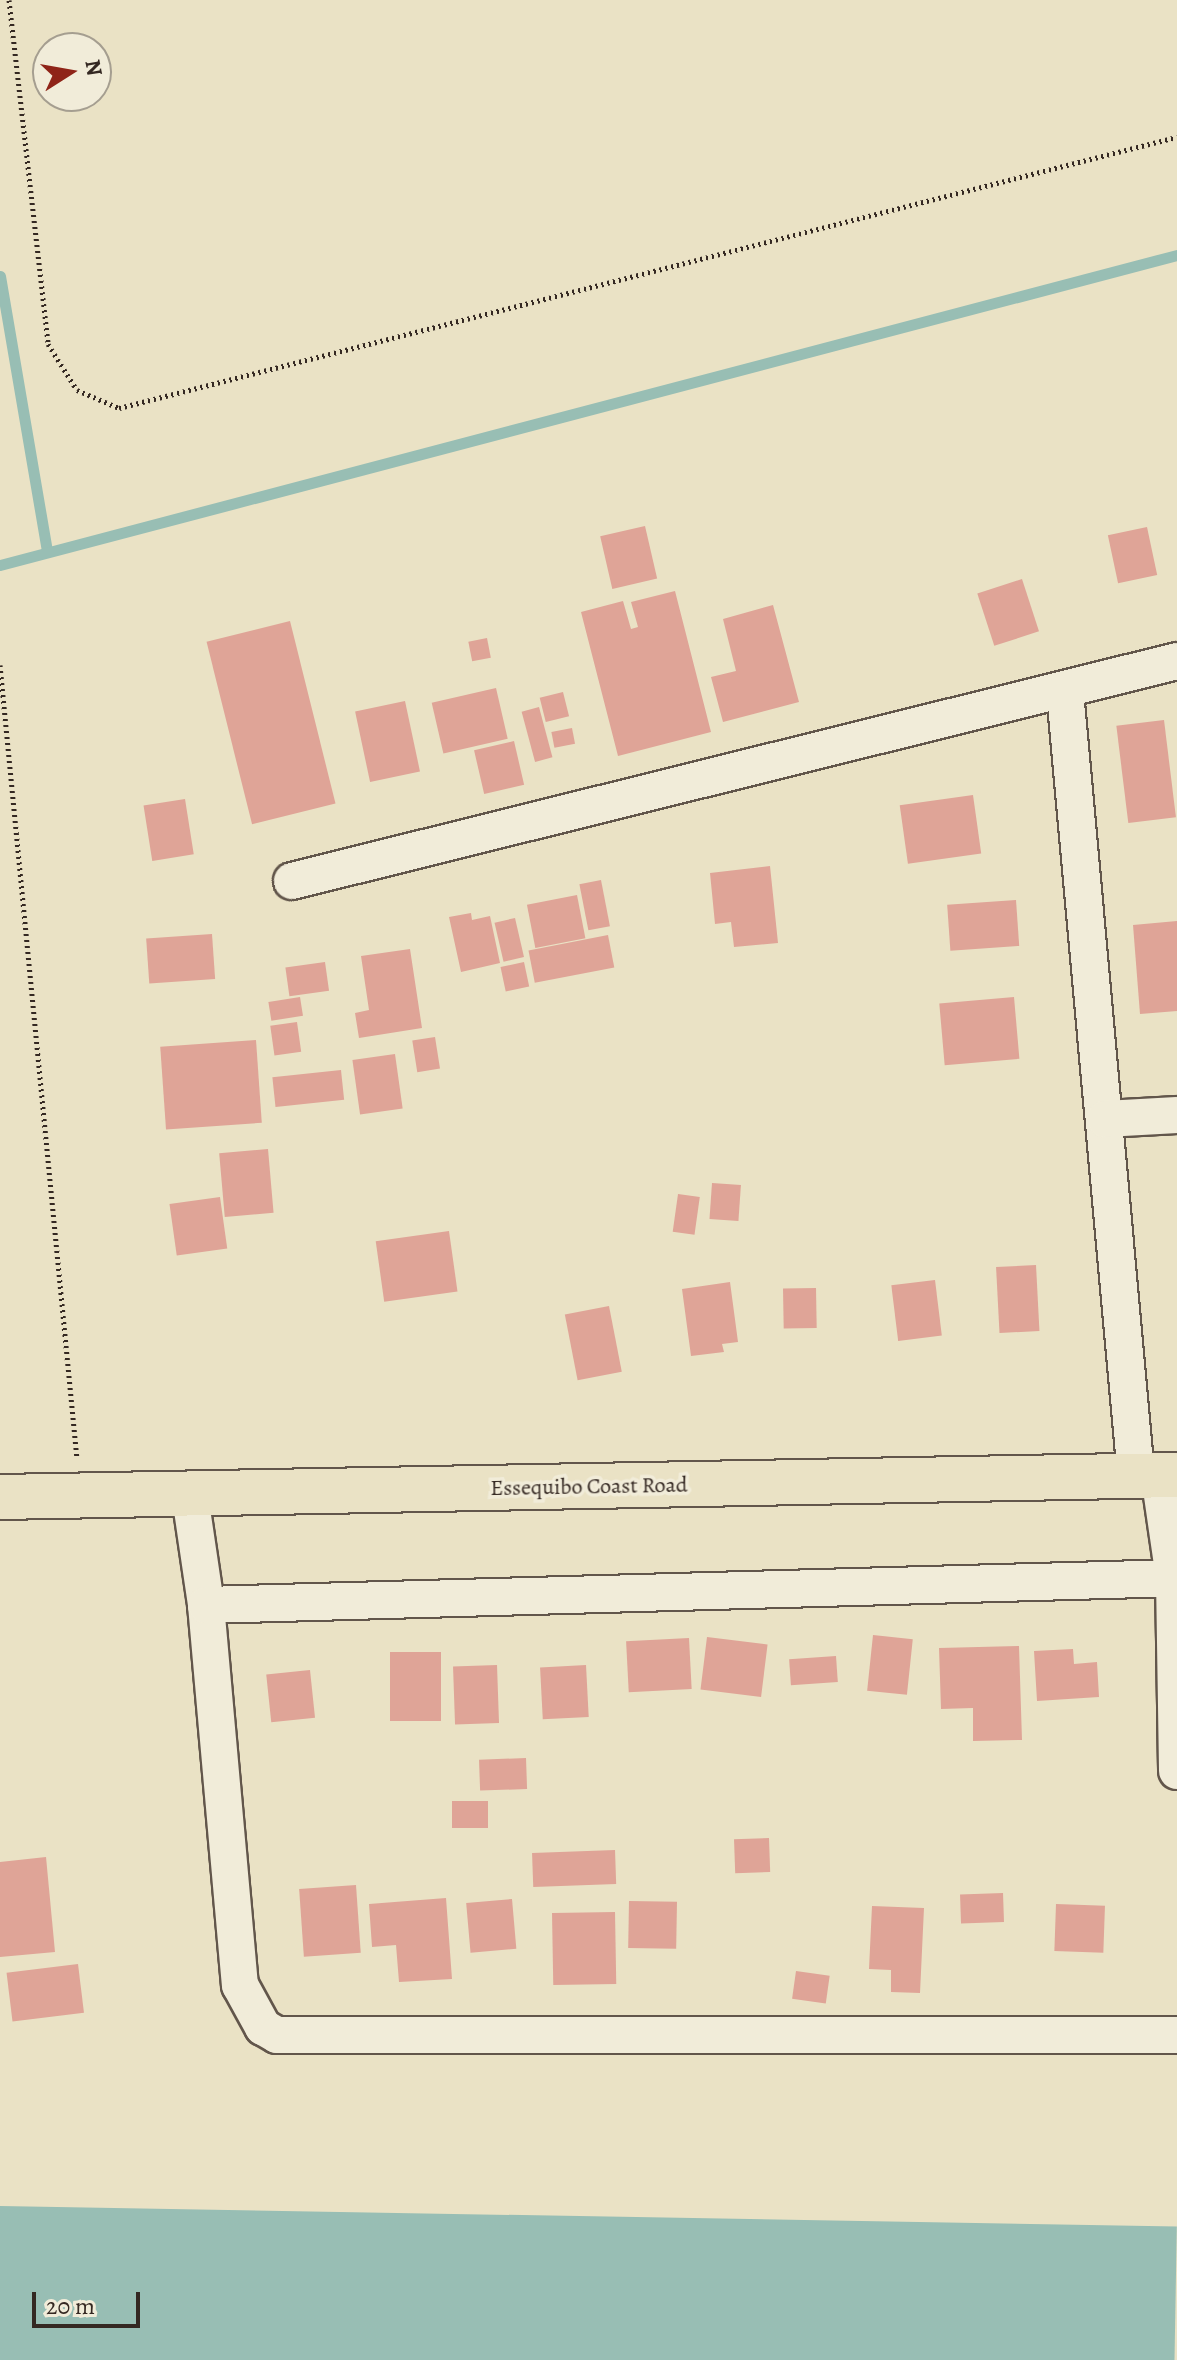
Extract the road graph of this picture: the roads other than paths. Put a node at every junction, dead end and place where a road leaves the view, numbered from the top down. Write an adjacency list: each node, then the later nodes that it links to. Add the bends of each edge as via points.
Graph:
1 (1177, 661): 2 (street)
2 (1065, 692): 3 (street); 5 (street)
3 (292, 881)
4 (1177, 1115): 5 (street)
5 (1105, 1119): 6 (street)
6 (1157, 1475): 7 (main road, Essequibo Coast Road); 9 (street)
7 (190, 1496): 8 (main road, Essequibo Coast Road); 10 (street)
8 (0, 1497)
9 (1176, 1578): 10 (street); 11 (street)
10 (206, 1605): 12 (street, via 240,1985 263,2027 277,2035)
11 (1177, 1771)
12 (1177, 2035)

